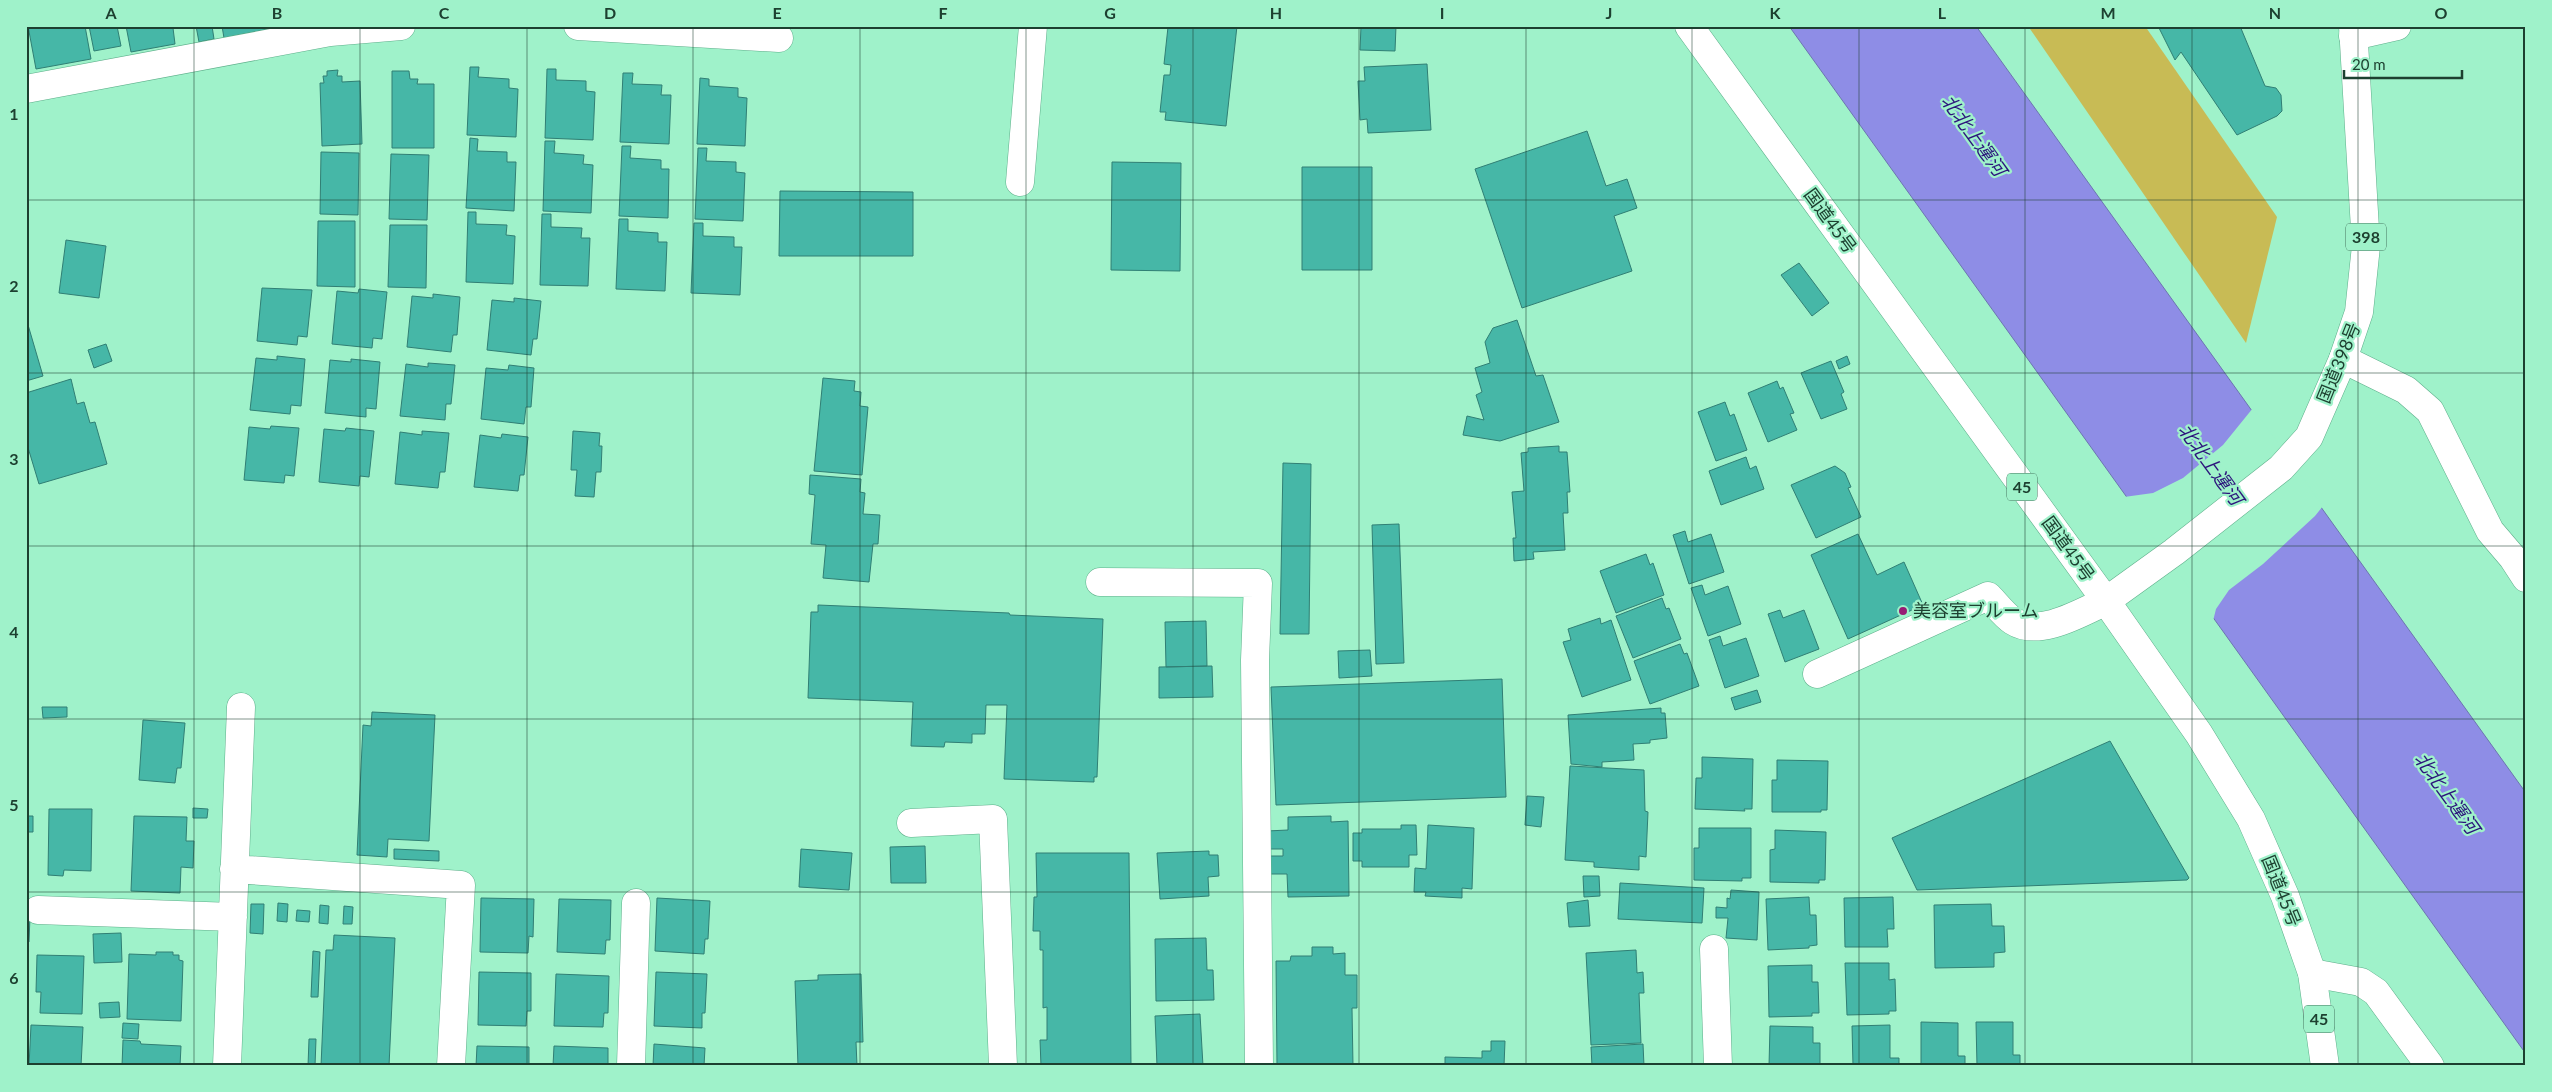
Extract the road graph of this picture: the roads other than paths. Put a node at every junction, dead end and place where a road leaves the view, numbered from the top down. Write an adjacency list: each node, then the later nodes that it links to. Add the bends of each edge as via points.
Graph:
1 (401, 26): 6 (main road)
2 (578, 26): 8 (main road)
3 (1033, 26): 10 (main road)
4 (1689, 26): 14 (main road, 国道45号 / 45)
5 (2397, 26): 7 (main road)
6 (330, 29): 9 (main road)
7 (2353, 31): 11 (main road, 国道398号 / 398, via 2366,246 2359,312)
8 (779, 38)
9 (26, 89)
10 (1020, 182)
11 (2343, 359): 12 (main road, via 2406,390 2430,411 2490,531); 14 (main road, 国道398号 / 398, via 2309,437 2281,468)
12 (2522, 566)
13 (1100, 582): 28 (main road, via 1258,583 1255,660)
14 (2106, 601): 15 (main road, 国道398号, via 2064,620 2039,627 2014,622 1988,596); 23 (main road, 国道45号 / 45, via 2199,734 2251,819 2285,896)
15 (1817, 674)
16 (241, 707): 18 (main road)
17 (912, 823): 27 (main road, via 993,819)
18 (234, 869): 21 (main road); 25 (main road, via 461,885)
19 (636, 903): 26 (main road)
20 (38, 910): 21 (main road)
21 (233, 917): 24 (main road)
22 (1714, 949): 29 (main road)
23 (2312, 972): 30 (main road, 国道45号 / 45); 31 (main road, via 2362,982 2376,992)
24 (227, 1066)
25 (451, 1066)
26 (631, 1066)
27 (1003, 1066)
28 (1259, 1066)
29 (1718, 1066)
30 (2325, 1066)
31 (2430, 1066)

